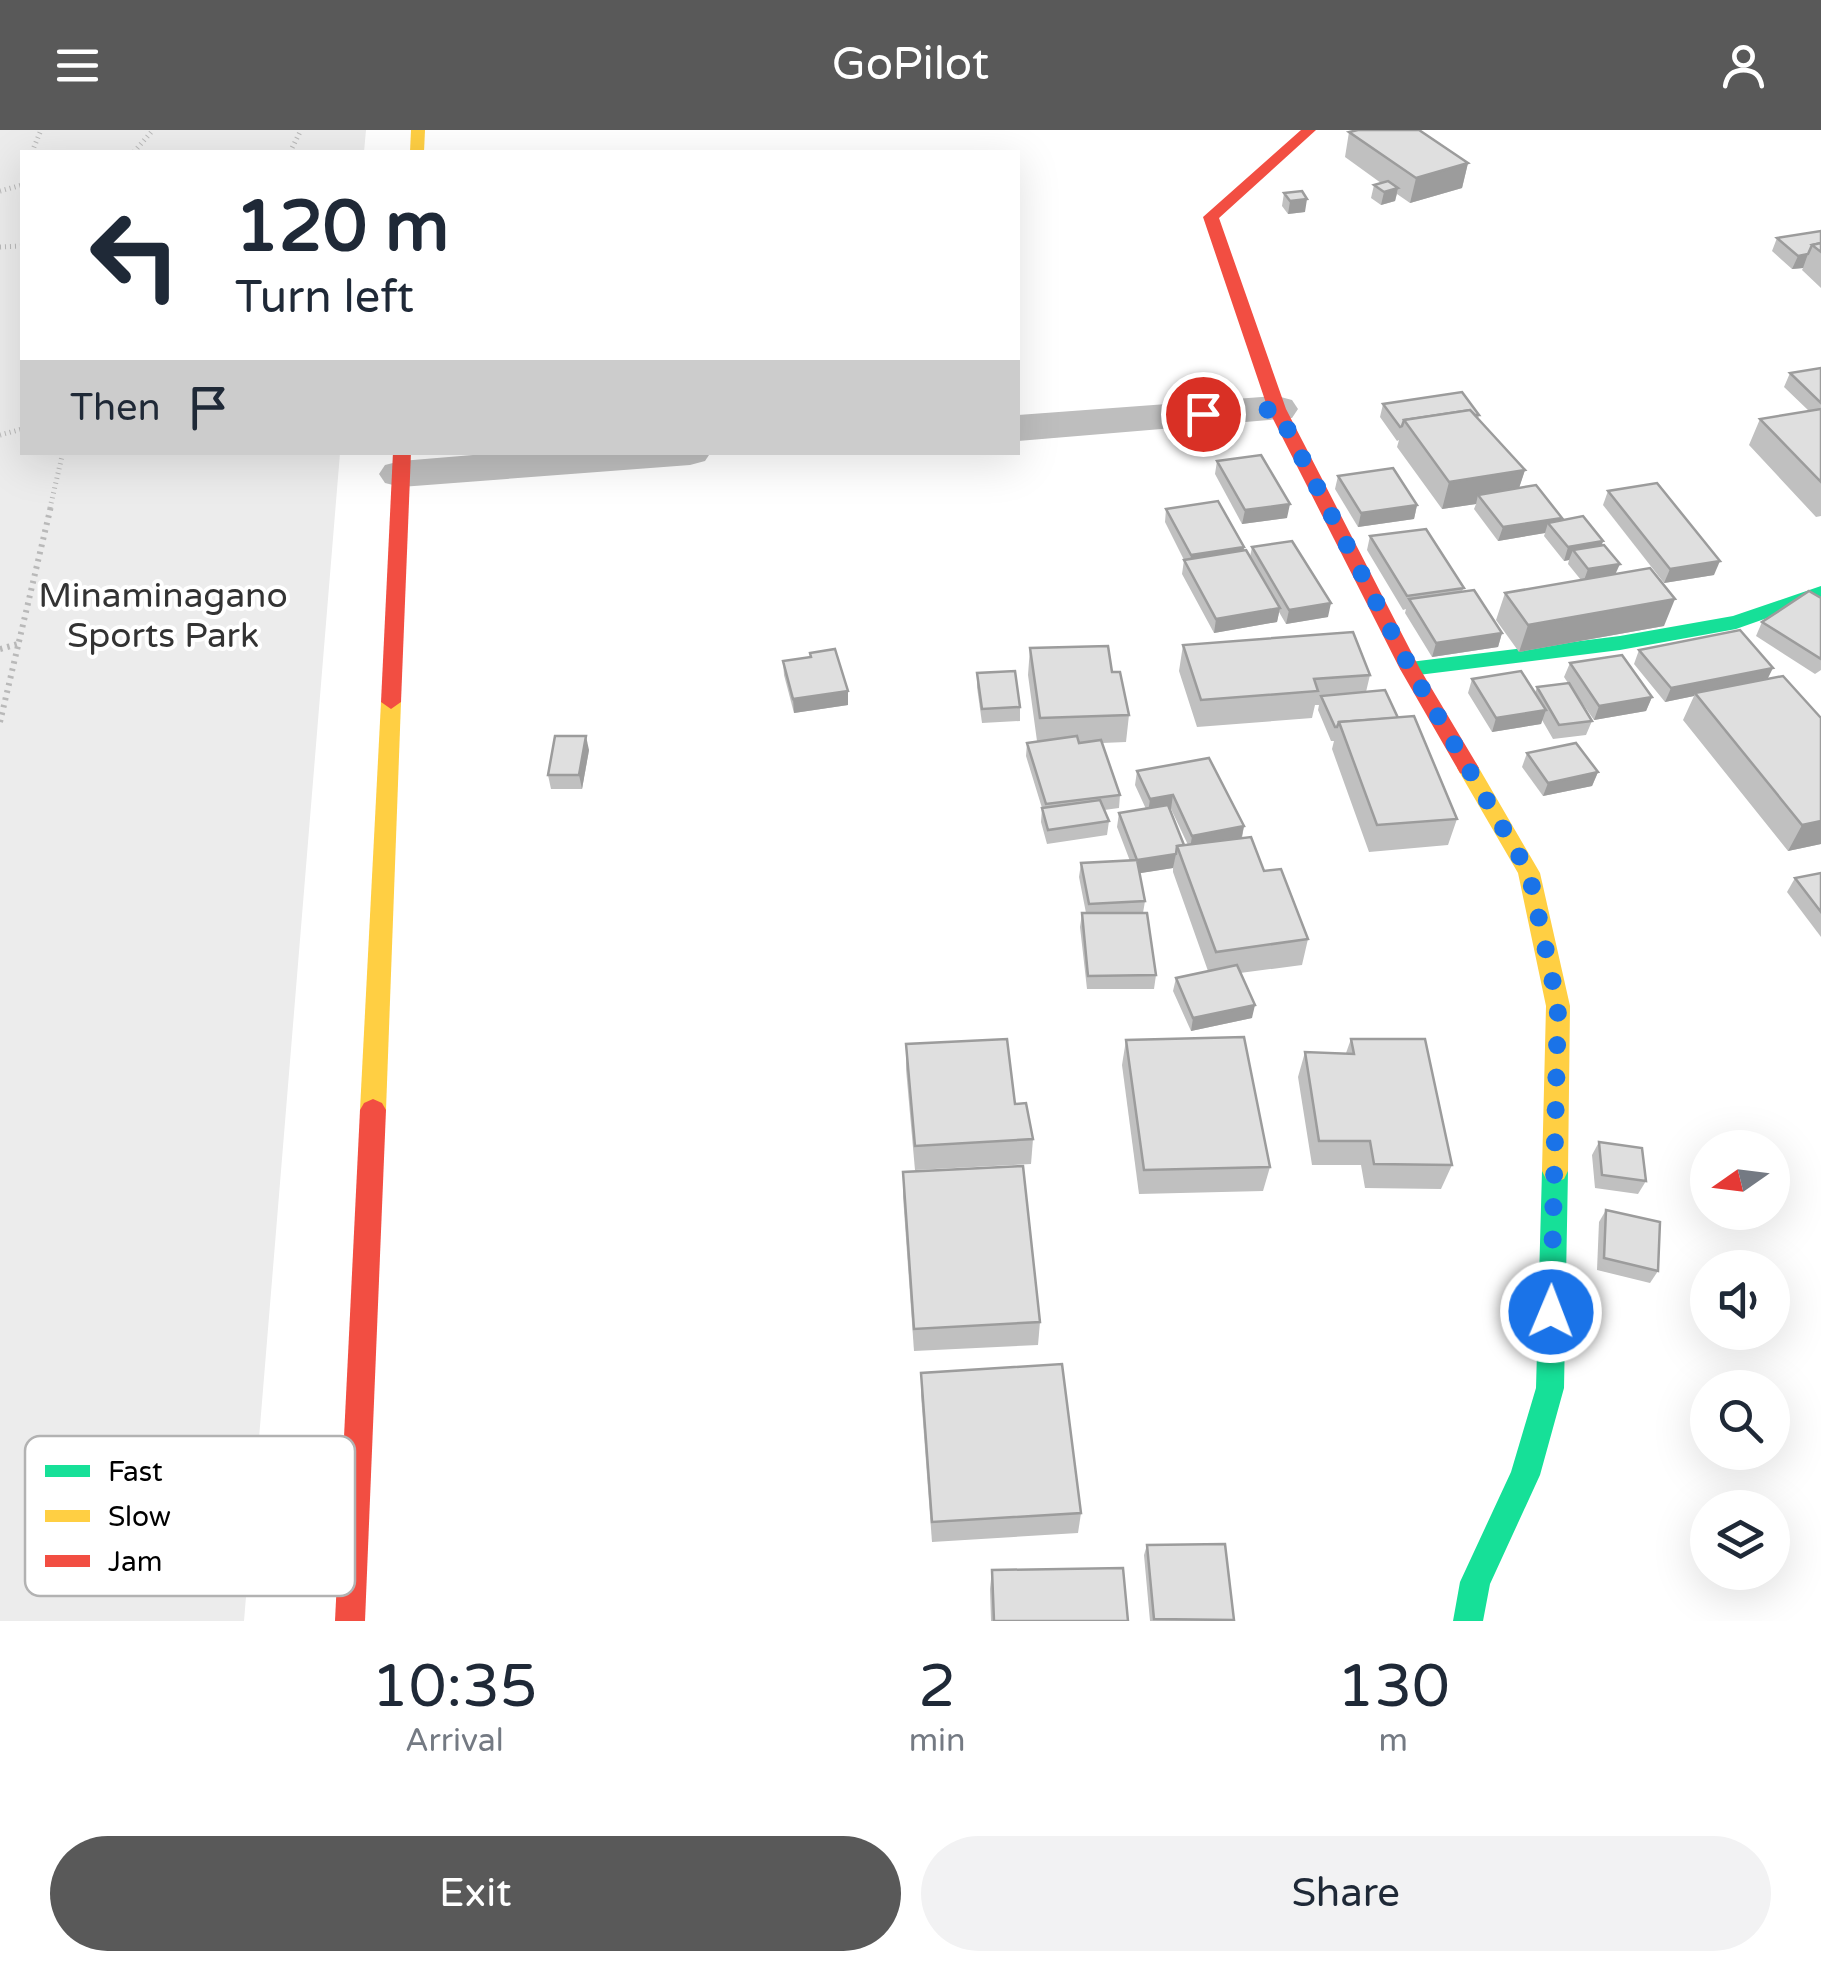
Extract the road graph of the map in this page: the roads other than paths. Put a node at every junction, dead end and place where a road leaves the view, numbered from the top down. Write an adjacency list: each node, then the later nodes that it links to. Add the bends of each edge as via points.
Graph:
1 (1309, 130): 2 (street, via 1211,217)
2 (1277, 409): 3 (street); 7 (street)
3 (1020, 428)
4 (611, 455): 5 (street)
5 (401, 463): 8 (street)
6 (1821, 592): 7 (street, via 1717,625 1620,643)
7 (1410, 668): 11 (street, via 1529,873 1558,1006 1550,1388 1525,1475 1475,1582)
8 (355, 1507)
9 (351, 1596): 10 (street)
10 (350, 1621)
11 (1468, 1621)

